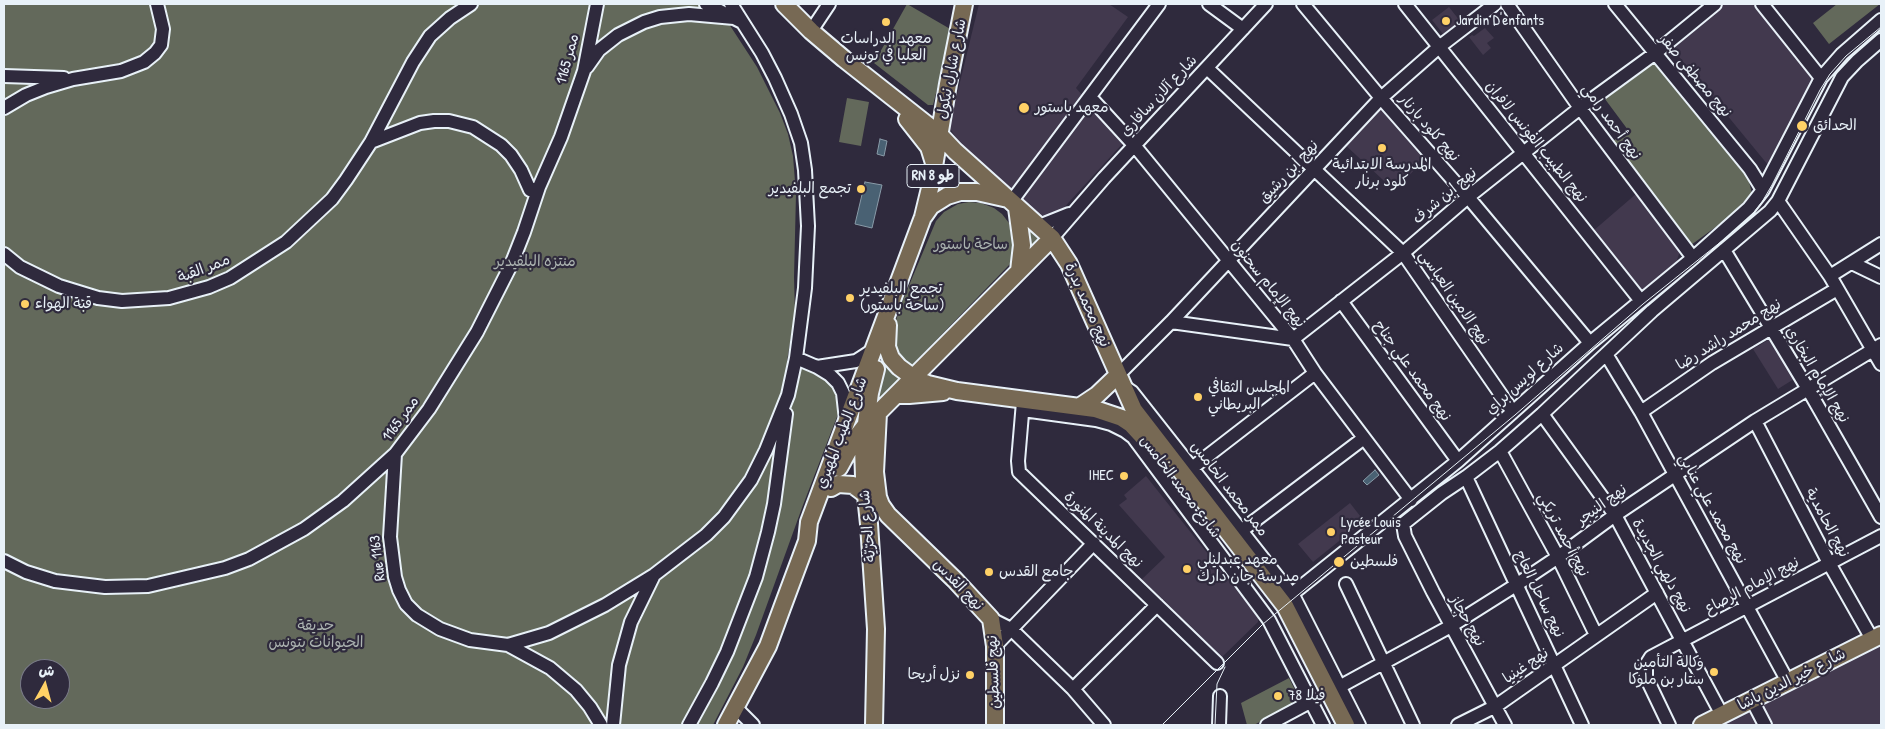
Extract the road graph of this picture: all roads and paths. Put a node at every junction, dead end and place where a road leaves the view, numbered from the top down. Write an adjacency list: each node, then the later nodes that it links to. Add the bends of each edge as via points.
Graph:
1 (157, 4): 30 (street, via 163,37 155,53 133,67)
2 (471, 4): 37 (street, ممر القبة, via 430,36 412,62)
3 (597, 4): 27 (street, ممر 1165)
4 (706, 4): 19 (street)
5 (731, 4): 19 (street)
6 (784, 4): 22 (main road)
7 (829, 4): 22 (street)
8 (964, 4): 36 (main road, شارع شارل نيكول / RN 8 طو)
9 (1160, 4): 32 (street)
10 (1209, 4): 21 (street)
11 (1266, 4): 21 (street, شارع آلان سافاري)
12 (1303, 4): 33 (street, نهج كلود بارنار)
13 (1404, 4): 24 (street, نهج الطبيب الفونس لافران)
14 (1495, 4): 24 (street, نهج ابن رشيق)
15 (1506, 4): 35 (street, نهج أحمد رامي)
16 (1615, 4): 25 (street, نهج مصطفى صفر)
17 (1715, 4): 25 (street, نهج ابن شرف)
18 (1762, 4): 29 (street)
19 (738, 20): 27 (street, via 675,14 644,22 608,42); 73 (street, via 771,69 801,143 807,197 807,263)
20 (1881, 20): 29 (street, شارع لويس براي)
21 (1243, 29): 26 (street, شارع آلان سافاري)
22 (811, 31): 31 (main road)
23 (1881, 40): 45 (street, via 1842,77)
24 (1439, 47): 33 (street, نهج ابن رشيق); 39 (street, نهج الطبيب الفونس لافران)
25 (1654, 54): 35 (street, نهج ابن شرف); 43 (street, نهج مصطفى صفر, via 1750,169)
26 (1206, 68): 38 (street, شارع آلان سافاري); 41 (street, نهج الامين العباسي)
27 (584, 72): 42 (street, ممر 1165, via 561,137)
28 (4, 76): 30 (street)
29 (1820, 77): 43 (street, شارع لويس براي)
30 (73, 79): 34 (street, via 26,95)
31 (875, 84): 36 (main road, نهج محمد بدرة); 40 (main road, via 924,138)
32 (1090, 97): 38 (street, نهج الإمام سحنون); 46 (street)
33 (1380, 98): 41 (street, نهج ابن رشيق); 44 (street, نهج كلود بارنار)
34 (4, 108)
35 (1580, 108): 39 (street, نهج ابن شرف); 55 (street, نهج أحمد رامي)
36 (939, 134): 40 (main road, شارع الطيب المهيري / RN 8 طو); 46 (main road, نهج محمد بدرة)
37 (371, 142): 42 (street, via 420,123 449,122 473,127 502,145 521,170 530,190); 54 (street, ممر القبة, via 332,199 302,229 246,269 190,293 147,300 98,298 39,277)
38 (1134, 146): 47 (street, شارع آلان سافاري); 56 (street, نهج الإمام سحنون)
39 (1525, 153): 44 (street, نهج ابن شرف); 64 (street, نهج الطبيب الفونس لافران)
40 (935, 166): 48 (main road, شارع الطيب المهيري / RN 8 طو)
41 (1314, 168): 53 (street, نهج الامين العباسي); 56 (street, نهج ابن رشيق)
42 (538, 187): 94 (street, ممر 1165, via 514,257 477,332 429,409)
43 (1763, 190): 55 (street, شارع لويس براي, via 1749,208)
44 (1468, 197): 53 (street, نهج ابن شرف); 69 (street, نهج كلود بارنار)
45 (1778, 201): 52 (street); 59 (street)
46 (1012, 203): 48 (main road, via 977,192 960,192 946,196); 49 (main road, نهج محمد بدرة); 58 (main road, via 1022,245)
47 (1076, 210): 49 (street); 50 (street, شارع آلان سافاري)
48 (923, 217): 62 (main road, شارع الطيب المهيري)
49 (1039, 226): 50 (main road, نهج محمد بدرة)
50 (1052, 238): 58 (main road); 78 (main road, نهج محمد بدرة, via 1069,264)
51 (1881, 244): 57 (street)
52 (1724, 250): 66 (street, نهج الإمام البخاري); 72 (street)
53 (1403, 252): 63 (street, نهج ابن شرف); 85 (street, نهج الامين العباسي)
54 (4, 254)
55 (1692, 258): 64 (street, شارع لويس براي)
56 (1228, 261): 65 (street, نهج ابن رشيق); 68 (street, نهج الإمام سحنون)
57 (1852, 263): 59 (street); 60 (street)
58 (1019, 271): 77 (main road)
59 (1830, 276): 61 (street)
60 (1881, 277)
61 (1838, 289): 66 (street, نهج محمد راشد رضا); 70 (street)
62 (894, 296): 67 (main road); 71 (main road, شارع الطيب المهيري)
63 (1341, 301): 68 (street, نهج ابن شرف); 95 (street, نهج محمد علي جناح)
64 (1641, 301): 69 (street, شارع لويس براي)
65 (1171, 322): 68 (street); 78 (street, نهج ابن رشيق)
66 (1770, 327): 79 (street, نهج الإمام البخاري); 86 (street, نهج محمد راشد رضا)
67 (887, 329): 77 (main road, via 891,358); 91 (main road, شارع الحرّيّة)
68 (1293, 339): 76 (street, نهج الإمام سحنون)
69 (1590, 342): 85 (street, شارع لويس براي)
70 (1877, 348): 74 (street); 79 (street, نهج النيجر)
71 (873, 350): 75 (street, via 856,361); 90 (main road, شارع الطيب المهيري)
72 (1606, 354): 86 (street, نهج محمد علي عنابي); 88 (street)
73 (796, 358): 75 (street); 81 (street)
74 (1881, 364)
75 (817, 367): 90 (street, via 838,383 843,393)
76 (1315, 373): 92 (street, نهج الإمام سحنون); 96 (street)
77 (914, 378): 80 (main road); 82 (main road)
78 (1119, 380): 84 (main road); 96 (street, ممر محمد الخامس); 117 (main road, شارع محمد الخامس, via 1138,416)
79 (1808, 389): 89 (street, نهج النيجر); 104 (street, نهج الإمام البخاري)
80 (957, 391): 82 (main road); 83 (main road, شارع محمد الخامس)
81 (788, 394): 113 (street, via 766,450 739,499 706,535); 142 (street, via 774,504 756,577 730,644)
82 (898, 394): 87 (main road)
83 (1023, 404): 84 (main road, شارع محمد الخامس); 109 (street, نهج المدينة المنورة, via 1019,472); 136 (street, via 1111,424 1133,437 1269,620)
84 (1079, 407): 151 (main road, شارع محمد الخامس, via 1122,418 1143,438 1277,612)
85 (1513, 412): 95 (street, شارع لويس براي)
86 (1641, 412): 97 (street, نهج محمد علي عنابي)
87 (878, 413): 91 (main road); 102 (main road, نهج القدس, via 876,487)
88 (1542, 414): 93 (street); 103 (street, نهج دلهي الجديدة)
89 (1755, 421): 97 (street, نهج النيجر); 112 (street, نهج الحامدية)
90 (847, 422): 108 (main road, شارع الطيب المهيري, via 809,522)
91 (865, 426): 99 (main road, via 847,451); 100 (main road, شارع الحرّيّة)
92 (1364, 438): 101 (street, نهج الإمام سحنون); 106 (street)
93 (1500, 451): 98 (street); 110 (street, نهج أحمد تريكي)
94 (395, 454): 111 (street, ممر 1165, via 343,502 304,529 249,559 225,568 148,586 106,587 55,581); 126 (street, Rue 1163, via 390,537 395,577 406,604 426,621 455,636)
95 (1458, 461): 101 (street, شارع لويس براي)
96 (1192, 468): 106 (street, ممر محمد الخامس)
97 (1674, 475): 103 (street, نهج النيجر); 119 (street, نهج محمد علي عنابي)
98 (1466, 477): 115 (street, نهج ساحل العاج); 121 (street, نهج حجاز, via 1403,524 1405,536)
99 (831, 488): 100 (main road, via 838,484 853,485); 108 (main road, via 818,524)
100 (865, 494): 105 (main road, شارع الحرّيّة)
101 (1412, 500): 117 (street, شارع لويس براي)
102 (888, 515): 105 (main road, via 879,515); 120 (main road, نهج القدس)
103 (1615, 515): 110 (street, نهج النيجر); 116 (street, نهج دلهي الجديدة)
104 (1881, 517)
105 (869, 524): 145 (main road, شارع الحرّيّة, via 876,630)
106 (1241, 531): 117 (street, ممر محمد الخامس)
107 (1881, 536): 112 (street, نهج الإمام الرصاع)
108 (807, 541): 138 (main road, شارع الطيب المهيري, via 768,646)
109 (1094, 543): 118 (street, نهج المدينة المنورة); 122 (street)
110 (1558, 557): 115 (street, نهج النيجر); 123 (street, نهج أحمد تريكي)
111 (4, 561)
112 (1829, 563): 119 (street, نهج الإمام الرصاع); 124 (street, نهج الحامدية)
113 (654, 575): 126 (street, via 549,633); 141 (street, via 630,622 620,665)
114 (1346, 584): 129 (street)
115 (1516, 585): 121 (street, نهج النيجر); 130 (street, نهج ساحل العاج)
116 (1657, 593): 123 (street, نهج غينيا); 125 (street, نهج دلهي الجديدة)
117 (1287, 598): 132 (street, ممر محمد الخامس); 152 (main road, شارع محمد الخامس)
118 (1158, 604): 128 (street, نهج المدينة المنورة); 133 (street)
119 (1748, 606): 125 (street, نهج الإمام الرصاع); 131 (street, نهج محمد علي عنابي)
120 (991, 619): 122 (street, نهج القدس); 127 (main road, نهج فلسطين)
121 (1451, 626): 129 (street, نهج النيجر); 137 (street, نهج حجاز)
122 (1011, 629): 127 (street); 133 (street, نهج القدس)
123 (1596, 635): 130 (street, نهج غينيا)
124 (1877, 637): 131 (main road, شارع خير الدين باشا)
125 (1683, 641): 139 (street, نهج دلهي الجديدة); 158 (street, نهج الإمام الرصاع, via 1651,658 1646,665 1646,677)
126 (508, 645): 140 (street, via 564,678 590,706)
127 (995, 646): 146 (main road, نهج فلسطين)
128 (1217, 663)
129 (1384, 664): 132 (street, نهج النيجر); 154 (street)
130 (1556, 666): 137 (street, نهج غينيا); 157 (street, نهج ساحل العاج)
131 (1788, 682): 135 (main road, شارع خير الدين باشا)
132 (1339, 687): 153 (street, ممر محمد الخامس)
133 (1073, 689): 147 (street, نهج القدس)
134 (1220, 696): 148 (street)
135 (1752, 700): 139 (main road, شارع خير الدين باشا); 160 (street)
136 (1310, 702): 149 (street); 150 (street)
137 (1496, 706): 155 (street, نهج غينيا); 156 (street, نهج حجاز)
138 (736, 708): 143 (main road, شارع الطيب المهيري); 144 (street)
139 (1722, 715): 159 (main road, شارع خير الدين باشا)
140 (601, 725)
141 (613, 725)
142 (689, 725)
143 (726, 725)
144 (753, 725)
145 (874, 725)
146 (995, 725)
147 (1104, 725)
148 (1219, 725)
149 (1267, 725)
150 (1323, 725)
151 (1336, 725)
152 (1346, 725)
153 (1359, 725)
154 (1413, 725)
155 (1458, 725)
156 (1505, 725)
157 (1582, 725)
158 (1669, 725)
159 (1702, 725)
160 (1765, 725)

